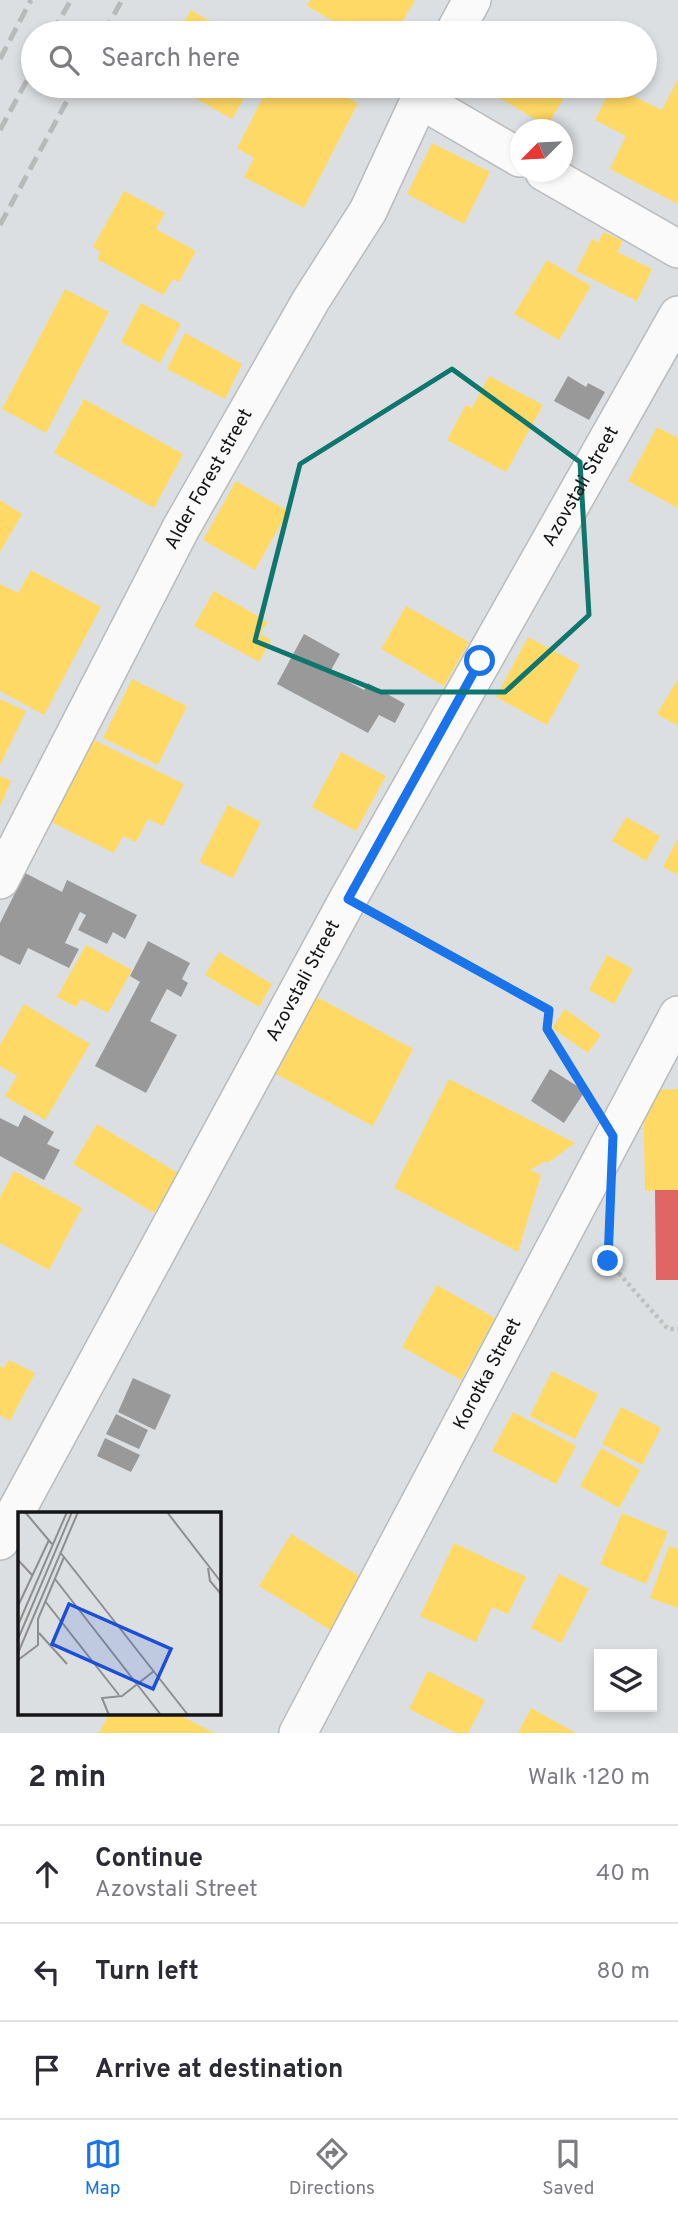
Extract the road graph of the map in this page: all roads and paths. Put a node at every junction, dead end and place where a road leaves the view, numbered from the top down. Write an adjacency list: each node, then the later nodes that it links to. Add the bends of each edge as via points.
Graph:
1 (471, 0): 2 (street)
2 (460, 21)
3 (420, 98): 9 (street, Alder Forest street, via 368,211 311,300 181,528)
4 (432, 98): 5 (street)
5 (510, 151)
6 (561, 182): 7 (street)
7 (678, 249)
8 (678, 316): 10 (street, Azovstali Street)
9 (0, 880)
10 (348, 899): 12 (path, via 549,1010 547,1029); 15 (street, Azovstali Street)
11 (678, 1015): 12 (street, Korotka Street)
12 (613, 1136): 16 (street, Korotka Street)
13 (609, 1233): 14 (path, via 608,1261 668,1329)
14 (678, 1329)
15 (0, 1541)
16 (298, 1733)

